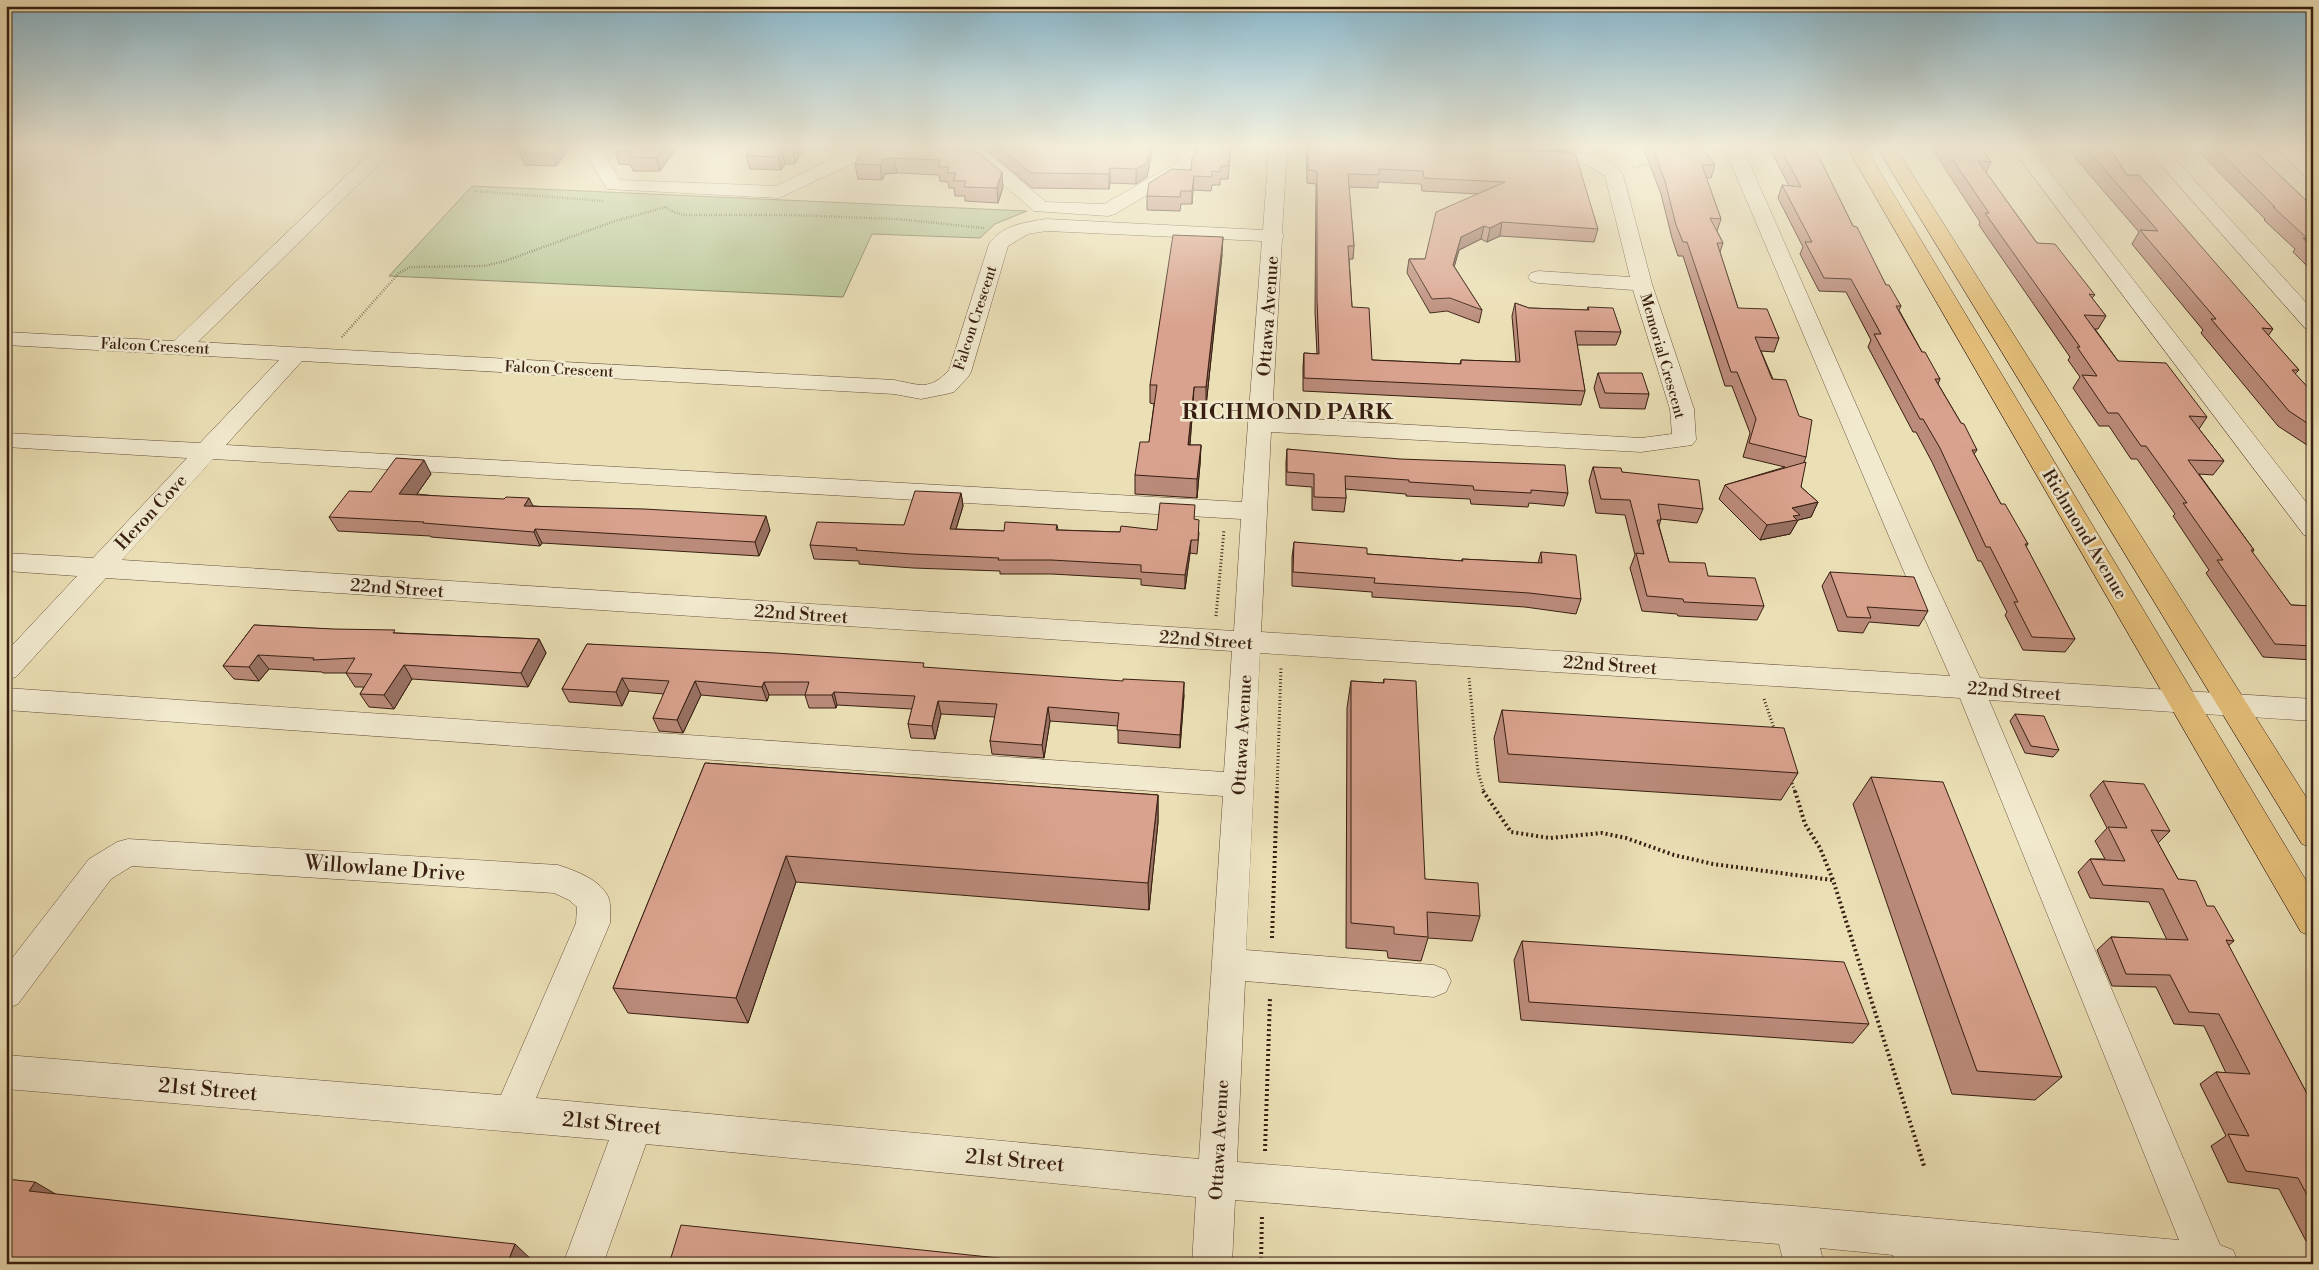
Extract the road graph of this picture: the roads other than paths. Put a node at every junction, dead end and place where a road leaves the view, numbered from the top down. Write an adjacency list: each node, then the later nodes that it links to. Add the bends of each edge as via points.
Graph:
1 (326, 206): 16 (street)
2 (1039, 206): 3 (street, via 1108,210)
3 (1114, 206)
4 (1275, 206): 11 (street, Ottawa Avenue)
5 (1622, 206): 13 (street, Memorial Crescent)
6 (1759, 206): 27 (street)
7 (1891, 206): 29 (main road, Richmond Avenue)
8 (1923, 206): 30 (main road, Richmond Avenue)
9 (2065, 206): 22 (street)
10 (2208, 206): 14 (street)
11 (1274, 236): 17 (street, Falcon Crescent, via 1047,225 1028,227 1006,235 999,244 960,372 946,387 921,392 884,387); 18 (street, Ottawa Avenue)
12 (1538, 277): 13 (street)
13 (1642, 284): 18 (street, Memorial Crescent, via 1682,409 1684,440 1641,445)
14 (2313, 323)
15 (6, 338): 16 (street, Falcon Crescent)
16 (179, 348): 17 (street, Falcon Crescent)
17 (295, 355): 20 (street, Heron Cove)
18 (1261, 424): 21 (street, Ottawa Avenue)
19 (6, 440): 20 (street)
20 (206, 452): 21 (street); 24 (street, Heron Cove)
21 (1254, 511): 25 (street, Ottawa Avenue)
22 (2313, 529)
23 (6, 562): 24 (street, 22nd Street)
24 (98, 569): 25 (street, 22nd Street); 26 (street, Heron Cove)
25 (1247, 643): 27 (street, 22nd Street); 32 (street, Ottawa Avenue)
26 (6, 670)
27 (1970, 688): 29 (street, 22nd Street); 44 (street, via 2014,799)
28 (6, 699): 32 (street)
29 (2184, 703): 30 (street, 22nd Street); 34 (main road, Richmond Avenue)
30 (2234, 707): 31 (street, 22nd Street); 33 (main road, Richmond Avenue)
31 (2313, 710)
32 (1239, 785): 35 (street, Ottawa Avenue)
33 (2313, 835)
34 (2313, 922)
35 (1229, 964): 36 (street); 41 (street, Ottawa Avenue)
36 (1434, 981)
37 (6, 993): 39 (street, Willowlane Drive, via 100,869 128,852 558,879 581,890 593,901 593,923)
38 (6, 1072): 39 (street, 21st Street)
39 (511, 1114): 40 (street, 21st Street)
40 (634, 1124): 41 (street, 21st Street); 45 (street)
41 (1217, 1179): 42 (street, 21st Street); 46 (street, Ottawa Avenue)
42 (1794, 1226): 43 (street, 21st Street); 47 (street)
43 (1912, 1250): 44 (street, 21st Street)
44 (2213, 1263)
45 (583, 1264)
46 (1212, 1264)
47 (1804, 1264)

